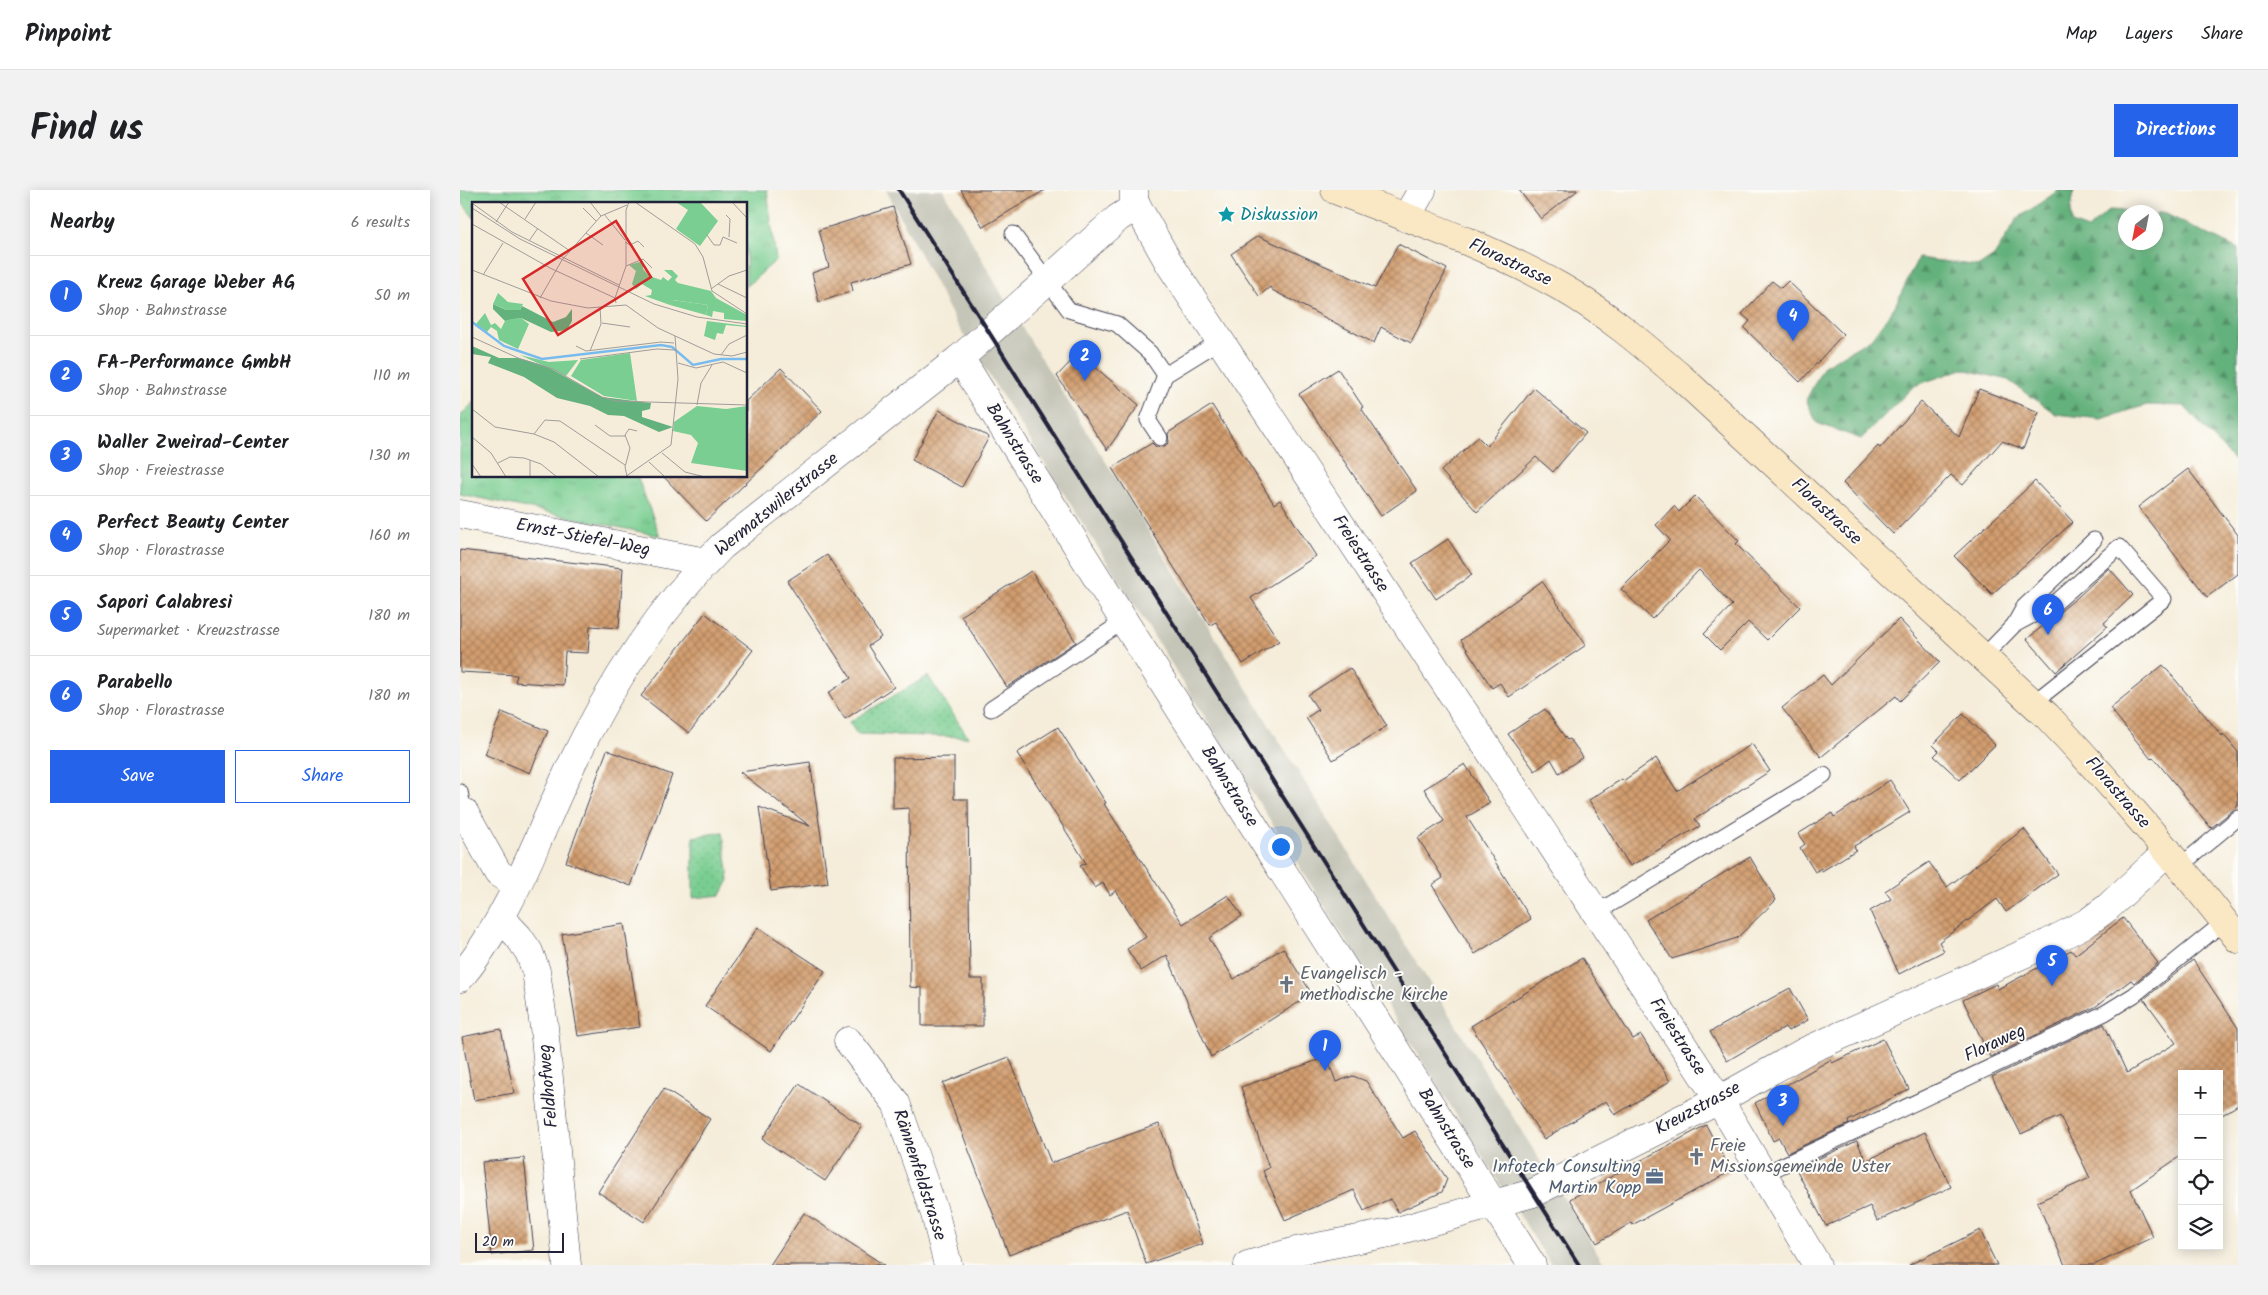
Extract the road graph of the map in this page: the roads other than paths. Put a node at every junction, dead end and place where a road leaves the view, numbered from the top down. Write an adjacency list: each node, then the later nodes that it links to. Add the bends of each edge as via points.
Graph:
1 (1334, 190): 4 (main road, Florastrasse)
2 (1422, 190): 4 (street)
3 (1135, 198): 6 (street, Wermatswilerstrasse, via 1118,218); 7 (street, Freiestrasse, via 1169,263)
4 (1406, 218): 16 (main road, Florastrasse, via 1498,255 1559,286 1634,337)
5 (1013, 234): 6 (lane)
6 (1046, 281): 8 (street, Wermatswilerstrasse); 9 (lane, via 1069,310 1117,324 1131,334)
7 (1220, 341): 9 (lane); 24 (street, Freiestrasse)
8 (960, 358): 13 (street, Wermatswilerstrasse); 14 (street, Bahnstrasse)
9 (1165, 375): 10 (lane, via 1148,420)
10 (1160, 438)
11 (460, 514): 13 (street, Ernst-Stiefel-Weg)
12 (2094, 540): 15 (lane, via 2024,607)
13 (706, 562): 23 (street, Wermatswilerstrasse, via 664,613 611,688)
14 (1124, 621): 18 (lane); 31 (street, Bahnstrasse)
15 (2014, 625): 16 (lane); 17 (lane, via 2054,604 2120,547 2164,599)
16 (1983, 657): 17 (main road, Florastrasse)
17 (2033, 703): 22 (main road, Florastrasse, via 2095,766)
18 (991, 709)
19 (1824, 775): 24 (lane)
20 (461, 805): 23 (street, via 498,873)
21 (2238, 818): 22 (lane)
22 (2174, 858): 26 (main road, Florastrasse); 29 (street, Kreuzstrasse, via 2088,922 1806,1051)
23 (516, 885): 25 (street, Wermatswilerstrasse)
24 (1596, 913): 29 (street, Freiestrasse)
25 (501, 918): 27 (street, Wermatswilerstrasse); 33 (street, Feldhofweg, via 529,952 536,971)
26 (2231, 931): 30 (lane, Floraweg, via 2105,1013)
27 (460, 978)
28 (848, 1041): 34 (street, Rännenfeldstrasse, via 896,1103 935,1214)
29 (1719, 1100): 30 (street, Freiestrasse); 31 (street, Kreuzstrasse, via 1533,1193)
30 (1764, 1174): 37 (street, Freiestrasse)
31 (1492, 1203): 32 (street, Kreuzstrasse, via 1390,1233); 36 (street, Bahnstrasse)
32 (1342, 1254): 35 (street, Kreuzstrasse, via 1296,1251)
33 (567, 1265)
34 (948, 1265)
35 (1248, 1265)
36 (1532, 1265)
37 (1817, 1265)

